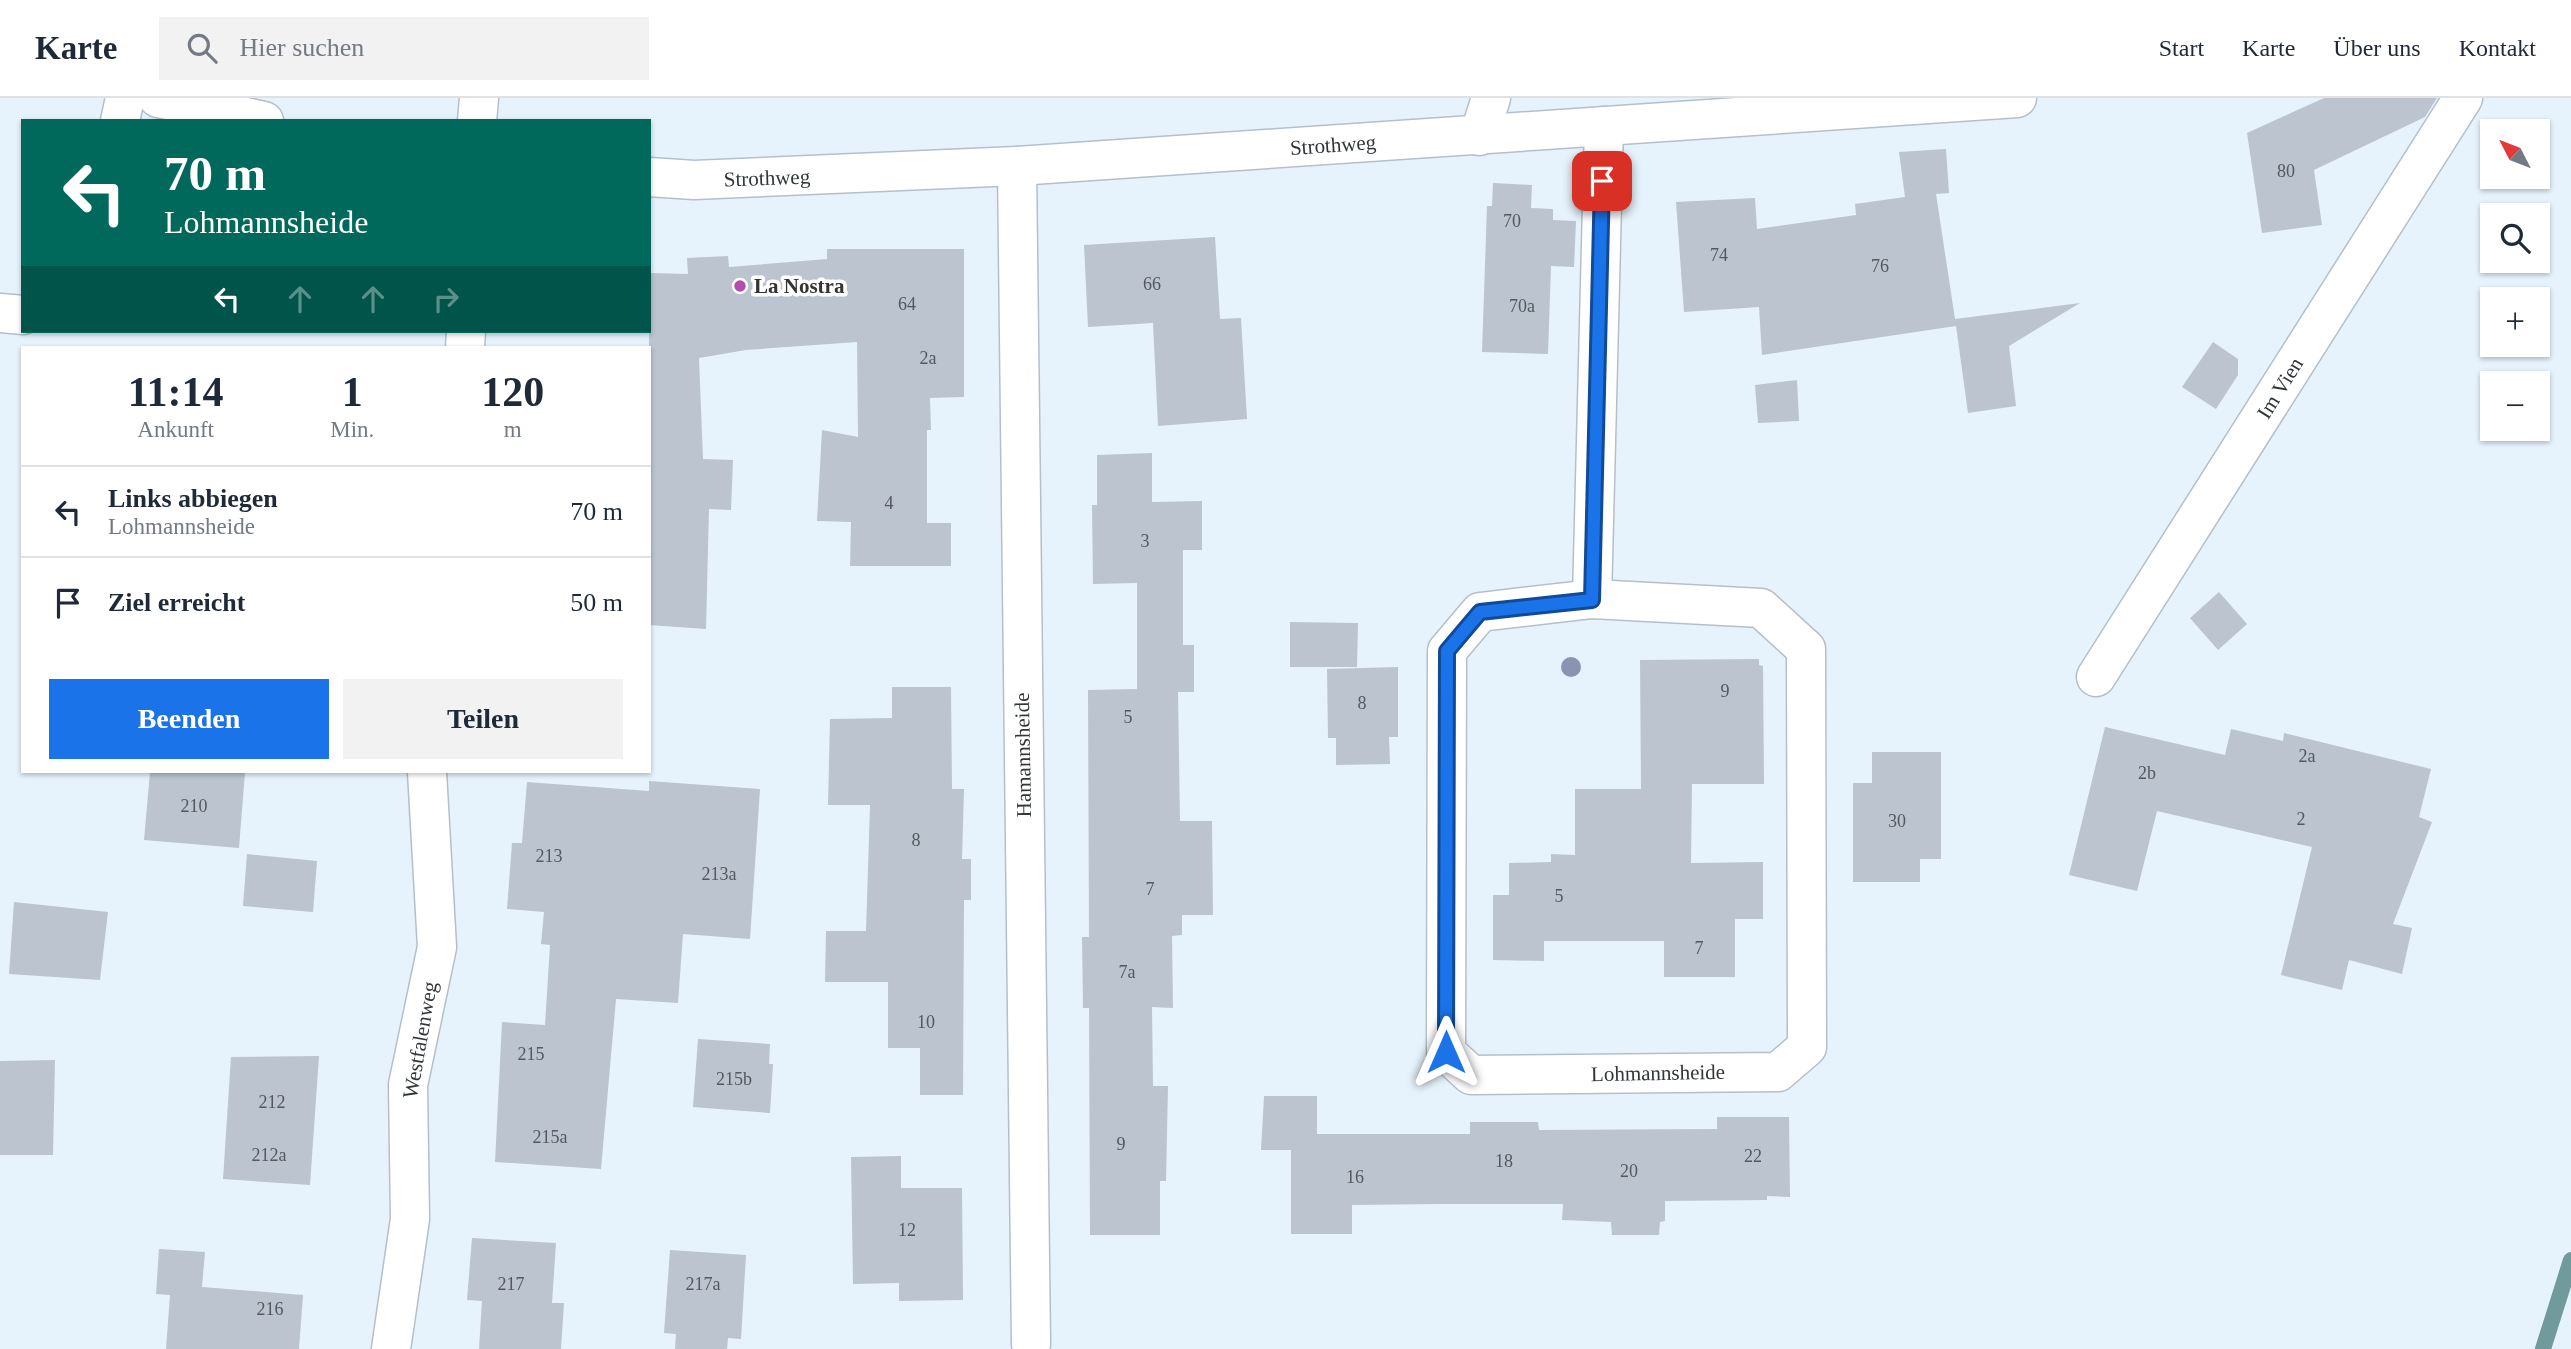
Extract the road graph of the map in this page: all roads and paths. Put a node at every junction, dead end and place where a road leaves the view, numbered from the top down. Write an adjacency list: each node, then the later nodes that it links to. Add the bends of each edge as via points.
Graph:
1 (125, 98): 7 (street)
2 (158, 98): 8 (street)
3 (479, 98): 9 (street)
4 (1491, 98): 11 (street)
5 (2017, 98): 10 (street, Strothweg)
6 (2463, 98): 17 (street, Im Vien)
7 (120, 119)
8 (255, 119)
9 (477, 119)
10 (1604, 125): 11 (street, Strothweg); 16 (street)
11 (1479, 136): 12 (street, Strothweg)
12 (1017, 166): 13 (street, Strothweg, via 761,178); 19 (street, Hamannsheide)
13 (651, 177)
14 (0, 313): 15 (street)
15 (21, 315)
16 (1592, 600): 16 (street, Lohmannsheide, via 1480,612 1447,651 1446,1052 1471,1075 1778,1072 1807,1047 1806,649 1762,608)
17 (2096, 677)
18 (427, 773): 20 (street, Westfalenweg, via 437,947 408,1085 410,1219)
19 (1031, 1344)
20 (391, 1349)

